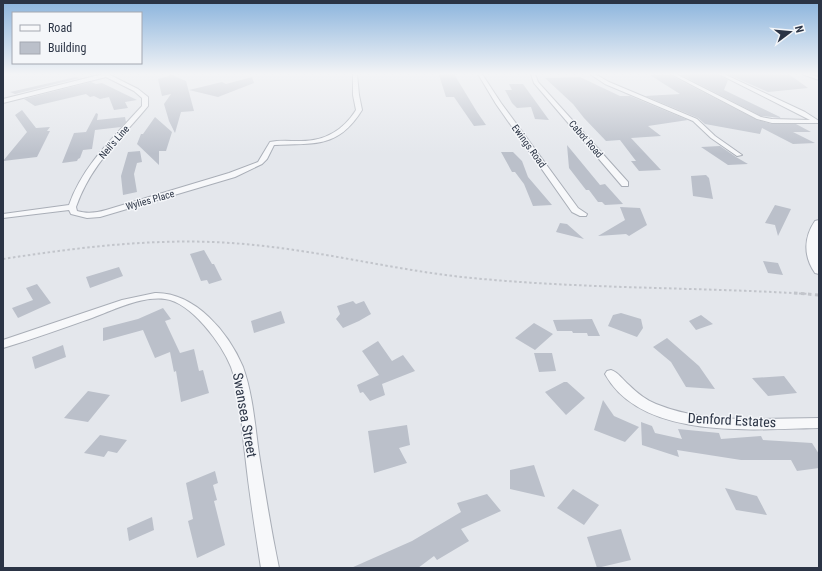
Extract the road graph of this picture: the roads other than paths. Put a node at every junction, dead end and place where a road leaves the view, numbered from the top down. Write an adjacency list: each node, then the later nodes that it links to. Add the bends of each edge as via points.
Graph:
1 (145, 101): 11 (street, Neil's Line, via 145,106 92,167 76,190)
2 (357, 101): 11 (street, Wylies Place, via 359,110 335,135 316,142 272,142 260,163 232,175 91,216 80,216)
3 (497, 101): 12 (street, Ewings Road, via 576,210)
4 (552, 101): 10 (street, Cabot Road)
5 (649, 101): 9 (street, via 695,120 713,137)
6 (725, 101): 8 (street, via 759,118)
7 (777, 101): 8 (street)
8 (818, 123)
9 (739, 155)
10 (625, 184)
11 (72, 207): 13 (street)
12 (584, 214)
13 (3, 216)
14 (819, 223): 15 (street, via 814,232 812,252)
15 (819, 270)
16 (3, 344): 19 (street, Swansea Street, via 145,298 170,297 192,309 227,348 237,367 247,415)
17 (611, 374): 18 (street, Denford Estates, via 625,391 636,399 682,418 731,422)
18 (819, 423)
19 (270, 568)

